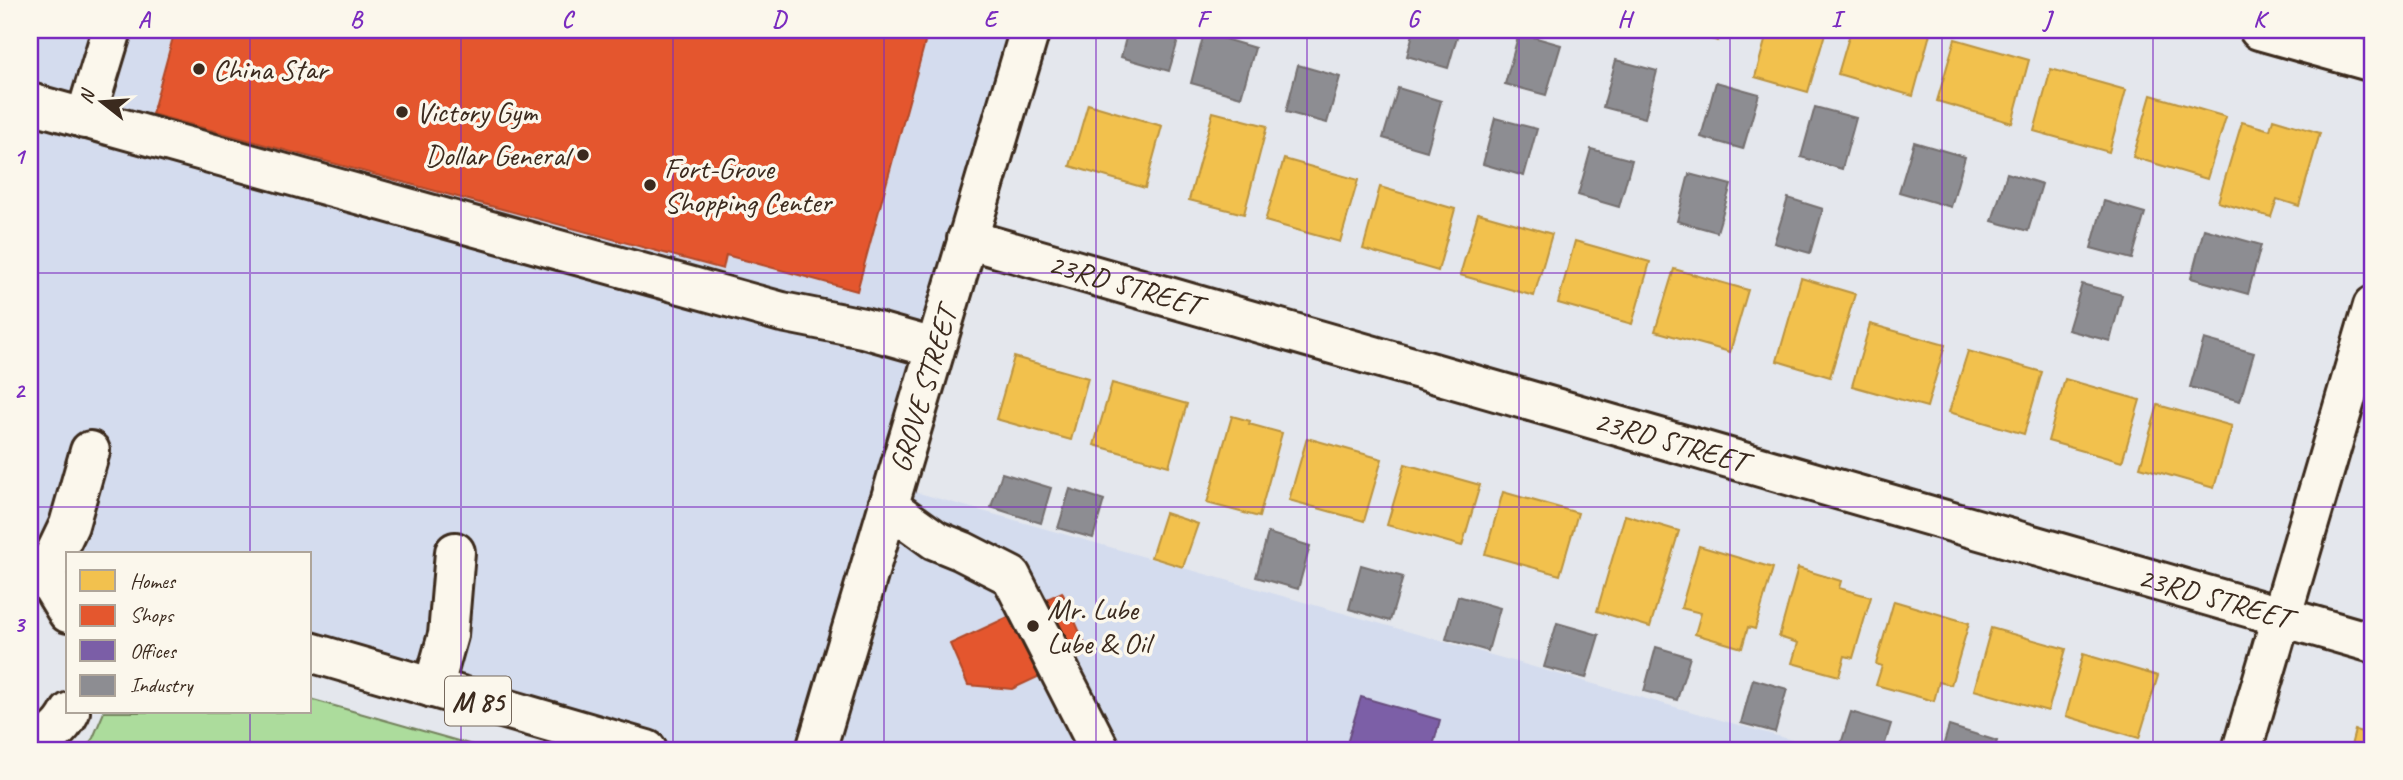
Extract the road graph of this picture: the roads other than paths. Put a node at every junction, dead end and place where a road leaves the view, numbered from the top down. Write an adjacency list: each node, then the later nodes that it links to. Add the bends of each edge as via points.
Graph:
1 (111, 30): 6 (street)
2 (2259, 30): 4 (street)
3 (1022, 32): 7 (street, GROVE STREET)
4 (2373, 62)
5 (30, 103): 6 (street)
6 (85, 119): 9 (street, via 782,312)
7 (967, 239): 9 (street, GROVE STREET); 15 (street, 23RD STREET)
8 (2373, 306): 15 (street)
9 (934, 348): 11 (street, GROVE STREET)
10 (90, 451): 13 (street, via 69,526)
11 (888, 506): 21 (street, via 935,540 1011,576); 23 (street, GROVE STREET)
12 (455, 552): 18 (street, via 448,635)
13 (48, 576): 14 (street)
14 (66, 609)
15 (2281, 617): 16 (street, 23RD STREET); 24 (street)
16 (2373, 643)
17 (312, 653): 18 (street, M 85)
18 (433, 688): 22 (street, M 85)
19 (69, 714): 20 (street, via 63,726)
20 (30, 746)
21 (1098, 746)
22 (647, 750)
23 (816, 750)
24 (2242, 750)

